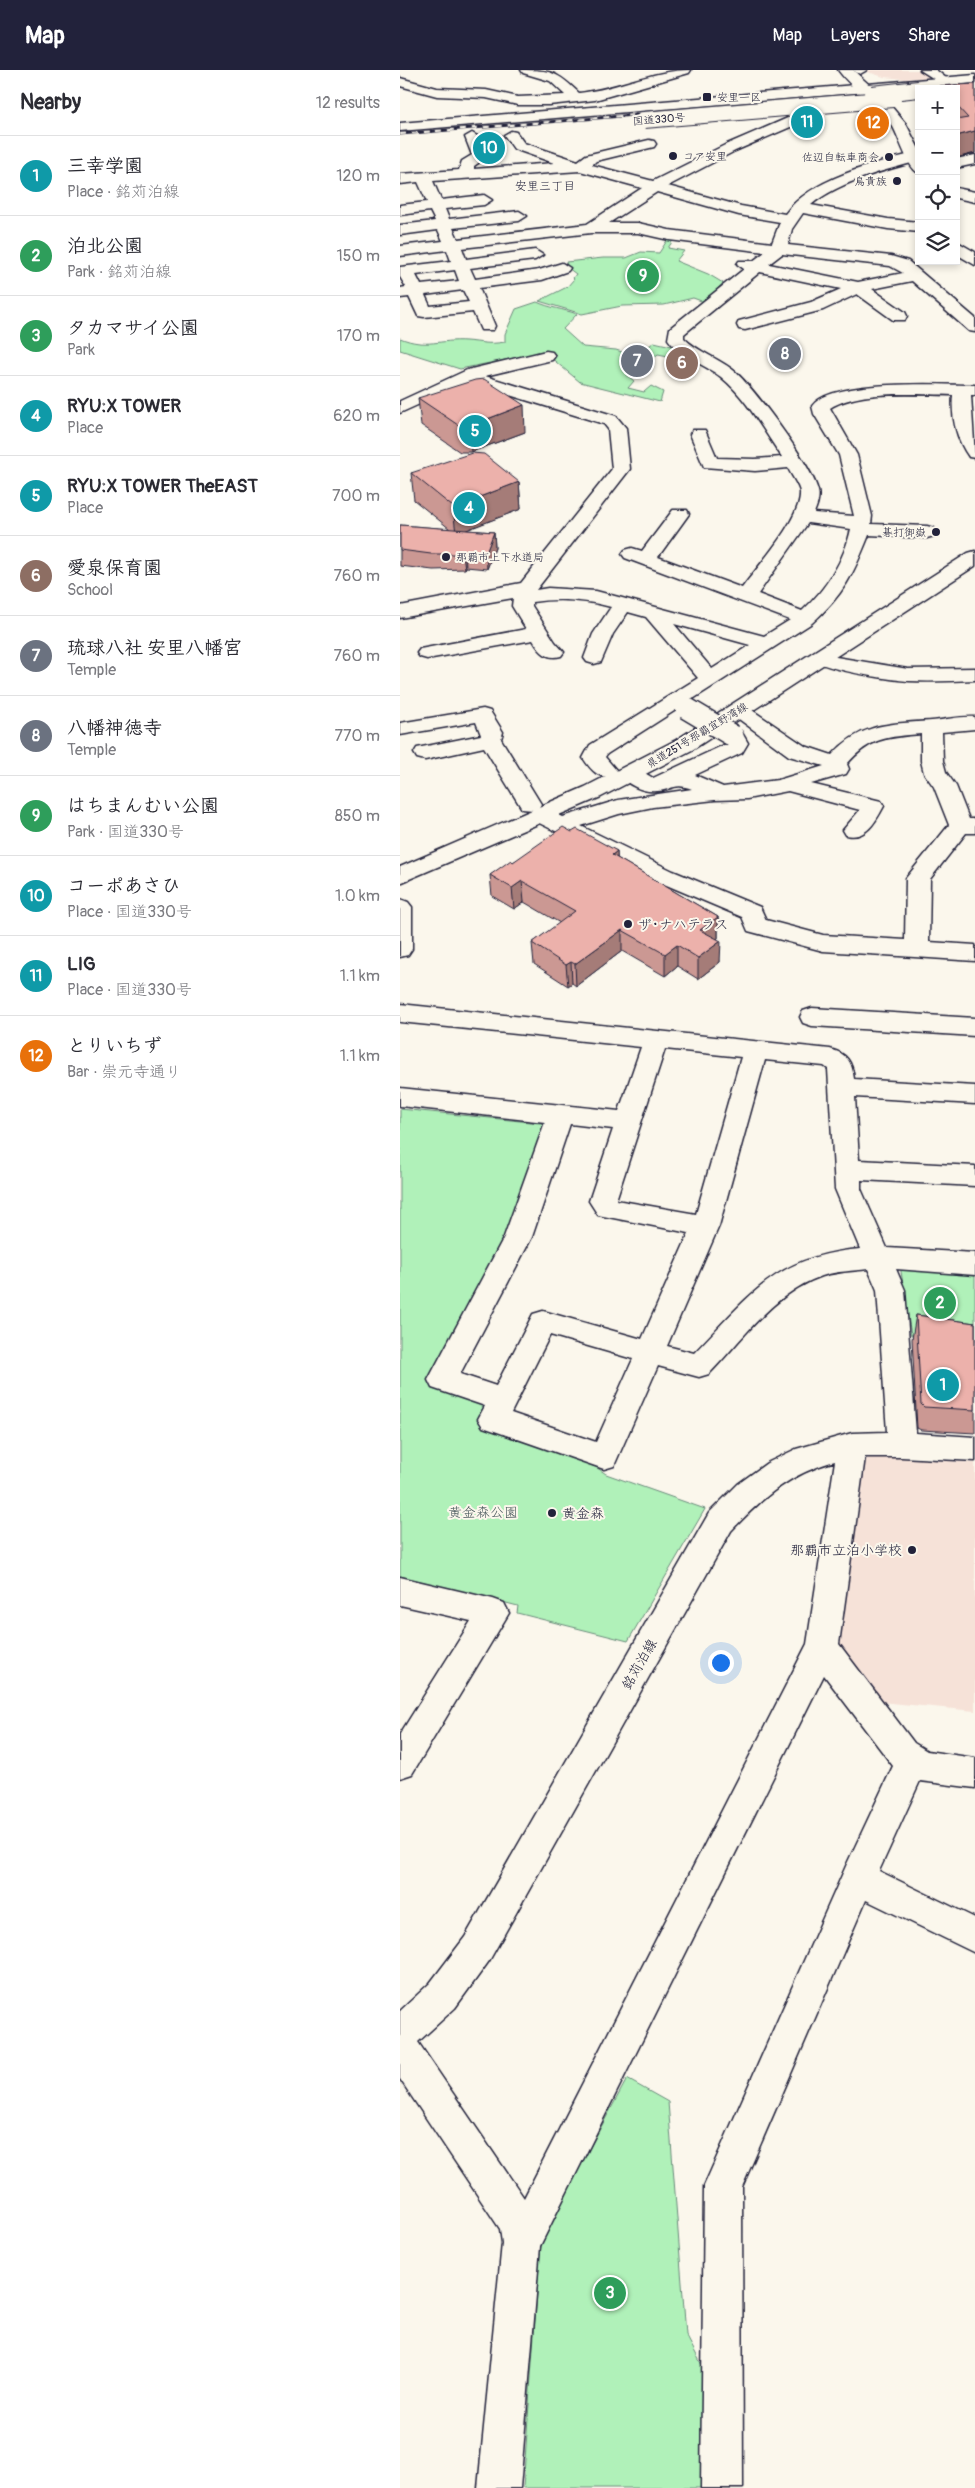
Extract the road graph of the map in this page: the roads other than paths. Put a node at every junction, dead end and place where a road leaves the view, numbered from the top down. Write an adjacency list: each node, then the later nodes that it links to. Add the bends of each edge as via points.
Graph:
1 (684, 70): 13 (main road)
2 (845, 70): 8 (main road)
3 (522, 71): 13 (main road, via 555,78)
4 (400, 82): 11 (main road, via 437,92)
5 (501, 82): 11 (main road)
6 (974, 82): 7 (main road); 8 (main road); 10 (main road)
7 (954, 85)
8 (867, 89): 16 (main road); 19 (main road)
9 (915, 90): 18 (main road, 国道330号, bridge)
10 (960, 91)
11 (486, 94): 14 (main road)
12 (915, 96): 18 (main road, 国道330号, bridge)
13 (577, 99): 14 (main road)
14 (518, 101): 19 (main road)
15 (915, 102): 16 (main road)
16 (885, 105): 17 (main road); 29 (main road, via 901,126)
17 (799, 112): 20 (main road); 37 (main road, via 796,119 715,155)
18 (643, 116): 21 (main road, 国道330号); 26 (main road, 国道330号)
19 (508, 118): 21 (main road)
20 (626, 126)
21 (400, 128)
22 (530, 134): 23 (main road)
23 (501, 136): 24 (main road); 33 (main road, via 524,149)
24 (472, 137): 25 (main road); 34 (main road, via 480,157 467,164)
25 (454, 138)
26 (400, 140): 27 (main road)
27 (418, 140)
28 (649, 144): 33 (main road, via 591,158)
29 (915, 158)
30 (975, 159): 32 (main road)
31 (915, 163): 43 (main road, via 880,167 819,190)
32 (960, 163)
33 (581, 166): 34 (main road); 37 (main road)
34 (466, 174): 35 (main road)
35 (424, 178): 36 (main road); 41 (main road)
36 (400, 179)
37 (654, 187): 43 (main road, via 739,210); 47 (main road)
38 (960, 194): 39 (main road)
39 (975, 197)
40 (484, 200): 41 (main road)
41 (435, 205): 42 (main road); 45 (main road)
42 (400, 210)
43 (793, 213): 46 (main road); 50 (main road, via 782,231)
44 (519, 216): 45 (main road)
45 (444, 225): 48 (main road); 49 (main road)
46 (915, 227)
47 (591, 228): 49 (main road); 50 (main road, via 638,228)
48 (400, 230)
49 (452, 244): 52 (main road); 56 (main road)
50 (779, 248): 57 (main road); 60 (main road, via 896,262)
51 (960, 249): 54 (main road)
52 (400, 251): 59 (main road)
53 (535, 255): 56 (main road)
54 (975, 260)
55 (729, 261): 57 (main road)
56 (460, 264): 59 (main road); 61 (main road)
57 (756, 267): 62 (main road); 75 (main road, via 675,336 680,344 726,373 745,390)
58 (562, 268): 61 (main road, via 542,275)
59 (404, 271): 63 (main road)
60 (916, 275): 62 (main road); 68 (main road)
61 (469, 284): 63 (main road); 64 (main road)
62 (858, 287): 65 (main road); 66 (main road, via 816,306)
63 (408, 292): 64 (main road, via 424,312)
64 (478, 306): 67 (main road)
65 (899, 316)
66 (745, 325)
67 (487, 326)
68 (975, 327)
69 (546, 356): 70 (main road)
70 (468, 378): 72 (main road); 84 (main road, via 610,420 616,428 621,469 528,587)
71 (969, 390): 74 (main road, via 960,405); 78 (main road, via 859,393 821,406 848,455 863,516)
72 (400, 408)
73 (699, 434): 75 (main road, via 710,463 755,465)
74 (975, 453)
75 (794, 462): 77 (main road, via 808,490 808,505)
76 (680, 514): 82 (main road, via 639,557)
77 (802, 517): 78 (main road); 82 (main road)
78 (861, 526): 79 (main road, via 894,532); 86 (main road, via 841,579 827,599)
79 (927, 532)
80 (975, 543): 103 (main road, 県道251号那覇宜野湾線, via 707,713)
81 (975, 557): 91 (main road, 県道251号那覇宜野湾線)
82 (746, 596): 86 (main road)
83 (623, 604): 85 (main road); 87 (main road, via 596,597 548,594 526,597 522,599 522,606); 92 (main road, via 603,634)
84 (400, 612)
85 (654, 613): 88 (main road); 94 (main road)
86 (805, 619): 88 (main road)
87 (539, 633): 89 (main road); 90 (main road)
88 (768, 643): 94 (main road)
89 (427, 652)
90 (554, 652)
91 (820, 657): 93 (main road, via 908,675); 96 (main road, 県道251号那覇宜野湾線)
92 (594, 658)
93 (975, 674)
94 (711, 680): 95 (main road)
95 (681, 705): 103 (main road, via 598,750 594,758); 105 (main road, bridge, via 733,736 737,743 734,748)
96 (740, 710): 102 (main road, via 797,751); 104 (main road, 県道251号那覇宜野湾線)
97 (975, 723): 98 (main road)
98 (931, 727): 102 (main road, via 877,732 854,743); 109 (main road, via 935,773 946,786)
99 (400, 729): 100 (main road, via 483,714 492,732)
100 (490, 739): 101 (main road); 108 (main road)
101 (425, 753)
102 (836, 763): 106 (main road, via 838,770)
103 (606, 771): 108 (main road, 県道251号那覇宜野湾線)
104 (630, 774): 105 (main road, via 650,784); 108 (main road, 県道251号那覇宜野湾線)
105 (673, 778): 107 (main road, via 695,782)
106 (789, 784): 107 (main road); 111 (main road, via 873,806)
107 (720, 794): 110 (main road, via 662,797 567,822)
108 (536, 810): 110 (main road); 112 (main road, 県道251号那覇宜野湾線); 113 (main road, 県道251号那覇宜野湾線)
109 (967, 826): 116 (main road, via 918,878)
110 (568, 829): 116 (main road, via 665,876 752,912 756,926 822,943)
111 (854, 830)
112 (400, 860)
113 (400, 876)
114 (400, 907): 115 (main road)
115 (400, 949)
116 (917, 949): 117 (main road)
117 (975, 953)
118 (400, 1013): 121 (main road)
119 (812, 1017): 120 (main road)
120 (975, 1027)
121 (656, 1040): 122 (main road); 127 (main road)
122 (756, 1049): 123 (main road, via 830,1058 840,1065); 130 (main road)
123 (842, 1087): 124 (main road); 128 (main road)
124 (975, 1096)
125 (400, 1097): 126 (main road)
126 (561, 1114): 127 (main road); 134 (main road, via 518,1237 442,1380)
127 (629, 1121): 130 (main road, via 602,1201 607,1208)
128 (847, 1169): 129 (main road); 131 (main road, via 848,1189)
129 (975, 1176)
130 (706, 1226): 133 (main road)
131 (876, 1258): 132 (main road); 133 (main road, via 842,1262 791,1277 760,1301 699,1366); 135 (main road, via 891,1290)
132 (975, 1264)
133 (652, 1353): 134 (main road, via 542,1322); 134 (main road, via 604,1457 493,1419)
134 (503, 1400)
135 (902, 1444): 136 (main road, 銘苅泊線); 137 (main road, 銘苅泊線)
136 (852, 1445): 139 (main road); 145 (main road, 銘苅泊線, via 806,1456 772,1474 744,1495 720,1522 477,1949 440,1999 418,2022)
137 (975, 1449)
138 (400, 1591): 141 (main road, via 493,1613)
139 (823, 1645): 140 (main road, via 902,1754); 147 (main road)
140 (912, 1762): 142 (main road, via 935,1769); 143 (main road)
141 (400, 1763)
142 (975, 1773)
143 (858, 1878): 144 (main road); 149 (main road, via 723,2186)
144 (975, 1936)
145 (400, 2034)
146 (400, 2047): 147 (main road, via 518,2223)
147 (521, 2243): 148 (main road)
148 (499, 2488)
149 (722, 2488)

